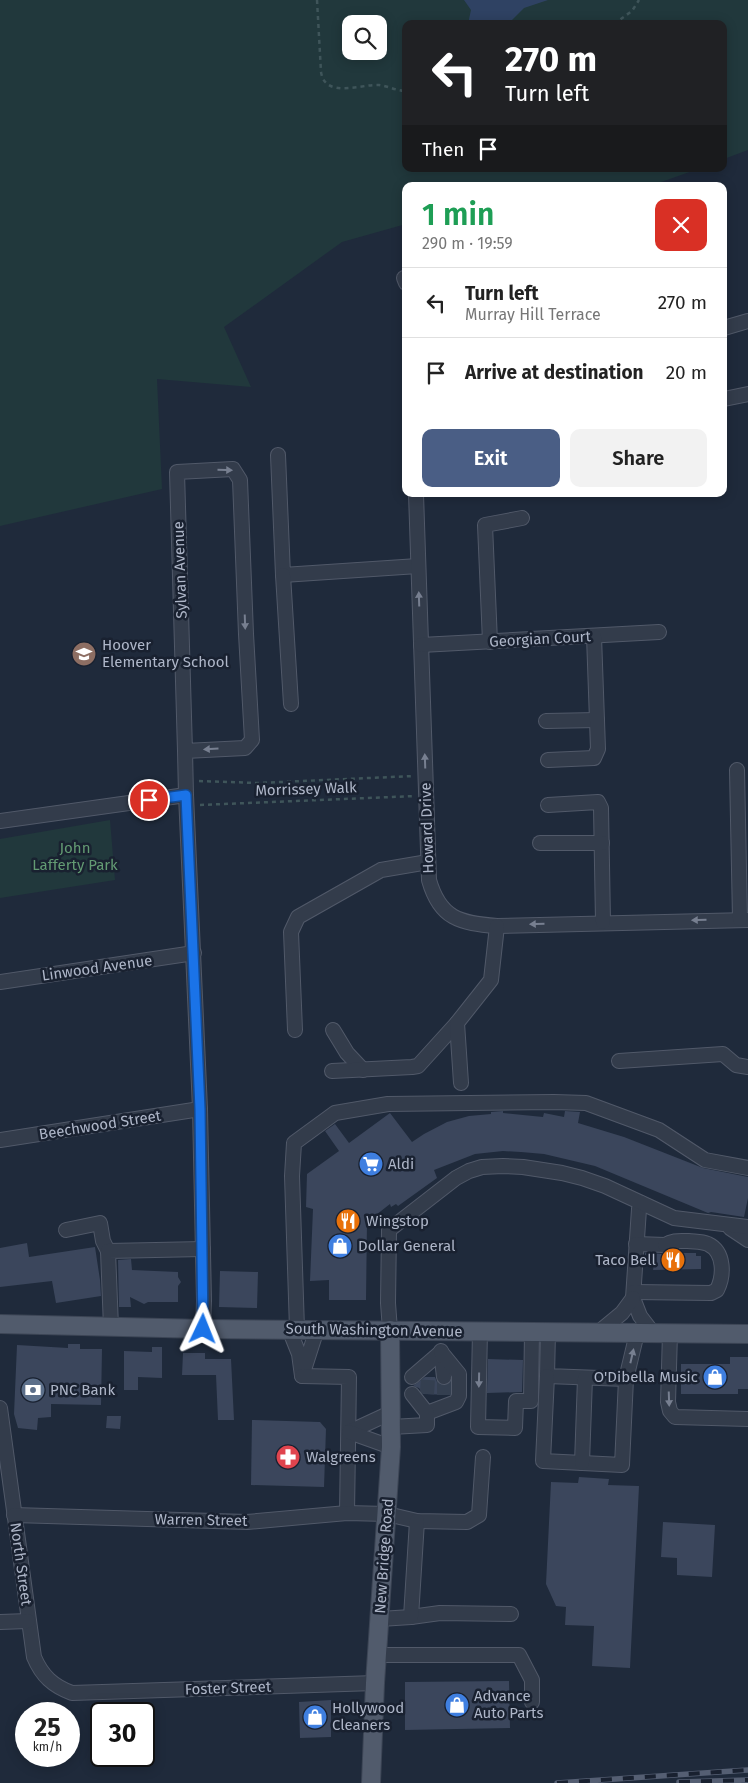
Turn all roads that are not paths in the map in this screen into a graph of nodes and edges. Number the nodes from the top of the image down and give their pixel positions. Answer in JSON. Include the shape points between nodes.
{"nodes":[{"id":1,"x":748,"y":321,"type":"edge"},
{"id":2,"x":727,"y":327,"type":"edge"},
{"id":3,"x":748,"y":394,"type":"edge"},
{"id":4,"x":727,"y":398,"type":"edge"},
{"id":5,"x":278,"y":455,"type":"dead end"},
{"id":6,"x":416,"y":497,"type":"edge"},
{"id":7,"x":522,"y":518,"type":"dead end"},
{"id":8,"x":418,"y":566,"type":"junction"},
{"id":9,"x":283,"y":575,"type":"junction"},
{"id":10,"x":659,"y":632,"type":"dead end"},
{"id":11,"x":594,"y":636,"type":"junction"},
{"id":12,"x":490,"y":642,"type":"junction"},
{"id":13,"x":421,"y":645,"type":"junction"},
{"id":14,"x":290,"y":704,"type":"dead end"},
{"id":15,"x":597,"y":720,"type":"junction"},
{"id":16,"x":546,"y":721,"type":"dead end"},
{"id":17,"x":184,"y":750,"type":"junction"},
{"id":18,"x":548,"y":760,"type":"dead end"},
{"id":19,"x":737,"y":770,"type":"dead end"},
{"id":20,"x":186,"y":800,"type":"junction"},
{"id":21,"x":548,"y":805,"type":"dead end"},
{"id":22,"x":0,"y":821,"type":"edge"},
{"id":23,"x":602,"y":842,"type":"junction"},
{"id":24,"x":540,"y":843,"type":"dead end"},
{"id":25,"x":428,"y":862,"type":"junction"},
{"id":26,"x":744,"y":919,"type":"edge"},
{"id":27,"x":603,"y":922,"type":"junction"},
{"id":28,"x":497,"y":926,"type":"junction"},
{"id":29,"x":194,"y":953,"type":"junction"},
{"id":30,"x":0,"y":982,"type":"edge"},
{"id":31,"x":457,"y":1023,"type":"junction"},
{"id":32,"x":295,"y":1030,"type":"dead end"},
{"id":33,"x":334,"y":1030,"type":"dead end"},
{"id":34,"x":619,"y":1061,"type":"dead end"},
{"id":35,"x":748,"y":1067,"type":"edge"},
{"id":36,"x":363,"y":1070,"type":"junction"},
{"id":37,"x":332,"y":1071,"type":"dead end"},
{"id":38,"x":460,"y":1083,"type":"dead end"},
{"id":39,"x":200,"y":1109,"type":"junction"},
{"id":40,"x":0,"y":1140,"type":"edge"},
{"id":41,"x":748,"y":1168,"type":"edge"},
{"id":42,"x":642,"y":1203,"type":"junction"},
{"id":43,"x":728,"y":1225,"type":"junction"},
{"id":44,"x":748,"y":1227,"type":"edge"},
{"id":45,"x":66,"y":1230,"type":"dead end"},
{"id":46,"x":748,"y":1240,"type":"edge"},
{"id":47,"x":636,"y":1244,"type":"junction"},
{"id":48,"x":203,"y":1249,"type":"junction"},
{"id":49,"x":108,"y":1251,"type":"junction"},
{"id":50,"x":633,"y":1295,"type":"junction"},
{"id":51,"x":0,"y":1324,"type":"edge"},
{"id":52,"x":111,"y":1327,"type":"junction"},
{"id":53,"x":203,"y":1329,"type":"junction"},
{"id":54,"x":293,"y":1329,"type":"junction"},
{"id":55,"x":318,"y":1329,"type":"junction"},
{"id":56,"x":390,"y":1330,"type":"junction"},
{"id":57,"x":442,"y":1330,"type":"junction"},
{"id":58,"x":480,"y":1331,"type":"junction"},
{"id":59,"x":540,"y":1332,"type":"junction"},
{"id":60,"x":599,"y":1332,"type":"junction"},
{"id":61,"x":654,"y":1333,"type":"junction"},
{"id":62,"x":748,"y":1334,"type":"edge"},
{"id":63,"x":441,"y":1352,"type":"junction"},
{"id":64,"x":302,"y":1376,"type":"junction"},
{"id":65,"x":547,"y":1376,"type":"junction"},
{"id":66,"x":412,"y":1377,"type":"dead end"},
{"id":67,"x":428,"y":1377,"type":"tunnel mouth"},
{"id":68,"x":444,"y":1377,"type":"tunnel mouth"},
{"id":69,"x":586,"y":1378,"type":"junction"},
{"id":70,"x":626,"y":1380,"type":"junction"},
{"id":71,"x":412,"y":1394,"type":"tunnel mouth"},
{"id":72,"x":427,"y":1394,"type":"tunnel mouth"},
{"id":73,"x":444,"y":1395,"type":"tunnel mouth"},
{"id":74,"x":0,"y":1408,"type":"edge"},
{"id":75,"x":427,"y":1413,"type":"junction"},
{"id":76,"x":748,"y":1419,"type":"edge"},
{"id":77,"x":391,"y":1420,"type":"junction"},
{"id":78,"x":349,"y":1432,"type":"junction"},
{"id":79,"x":391,"y":1446,"type":"junction"},
{"id":80,"x":483,"y":1457,"type":"dead end"},
{"id":81,"x":582,"y":1463,"type":"junction"},
{"id":82,"x":4,"y":1467,"type":"edge"},
{"id":83,"x":347,"y":1513,"type":"junction"},
{"id":84,"x":387,"y":1514,"type":"junction"},
{"id":85,"x":14,"y":1515,"type":"junction"},
{"id":86,"x":418,"y":1521,"type":"junction"},
{"id":87,"x":511,"y":1614,"type":"dead end"},
{"id":88,"x":412,"y":1618,"type":"junction"},
{"id":89,"x":380,"y":1619,"type":"junction"},
{"id":90,"x":28,"y":1620,"type":"junction"},
{"id":91,"x":0,"y":1622,"type":"edge"},
{"id":92,"x":378,"y":1656,"type":"junction"},
{"id":93,"x":375,"y":1683,"type":"junction"},
{"id":94,"x":81,"y":1693,"type":"joint"},
{"id":95,"x":532,"y":1702,"type":"dead end"},
{"id":96,"x":371,"y":1783,"type":"edge"}],
"edges":[{"from":1,"to":2,"type":"street"},
{"from":3,"to":4,"type":"street"},
{"from":5,"to":9,"type":"street"},
{"from":6,"to":8,"type":"street","name":"Howard Drive"},
{"from":7,"to":12,"type":"street","via":[[484,525]]},
{"from":8,"to":9,"type":"street"},
{"from":13,"to":8,"type":"street","name":"Howard Drive","one_way":true},
{"from":9,"to":14,"type":"street"},
{"from":10,"to":11,"type":"street","name":"Georgian Court"},
{"from":11,"to":12,"type":"street","name":"Georgian Court"},
{"from":11,"to":15,"type":"street"},
{"from":12,"to":13,"type":"street","name":"Georgian Court"},
{"from":25,"to":13,"type":"street","name":"Howard Drive","one_way":true},
{"from":15,"to":16,"type":"street"},
{"from":15,"to":18,"type":"street","via":[[598,749],[594,758]]},
{"from":17,"to":17,"type":"street","name":"Sylvan Avenue","one_way":true,"via":[[177,472],[233,469],[240,480],[252,740],[245,748]]},
{"from":17,"to":20,"type":"street","name":"Sylvan Avenue"},
{"from":19,"to":26,"type":"street"},
{"from":20,"to":22,"type":"street"},
{"from":20,"to":29,"type":"street","name":"Sylvan Avenue"},
{"from":21,"to":23,"type":"street","via":[[598,802]]},
{"from":23,"to":24,"type":"street"},
{"from":23,"to":27,"type":"street"},
{"from":25,"to":28,"type":"street","name":"Howard Drive","via":[[432,893],[441,908],[457,919]]},
{"from":25,"to":32,"type":"street","via":[[381,870],[298,917],[291,932]]},
{"from":26,"to":27,"type":"street","name":"Howard Drive","one_way":true},
{"from":27,"to":28,"type":"street","name":"Howard Drive","one_way":true},
{"from":28,"to":31,"type":"street","via":[[491,980]]},
{"from":29,"to":30,"type":"street","name":"Linwood Avenue"},
{"from":29,"to":39,"type":"street","name":"Sylvan Avenue"},
{"from":31,"to":36,"type":"street","via":[[418,1066]]},
{"from":31,"to":38,"type":"street"},
{"from":33,"to":36,"type":"street","via":[[347,1053]]},
{"from":34,"to":35,"type":"street","via":[[723,1054],[736,1065]]},
{"from":36,"to":37,"type":"street"},
{"from":39,"to":40,"type":"street","name":"Beechwood Street"},
{"from":39,"to":48,"type":"street","name":"Sylvan Avenue"},
{"from":41,"to":54,"type":"street","via":[[706,1160],[659,1130],[586,1104],[388,1104],[335,1113],[294,1143]]},
{"from":42,"to":43,"type":"street","via":[[674,1218]]},
{"from":42,"to":47,"type":"street","via":[[638,1209]]},
{"from":42,"to":56,"type":"street","via":[[605,1186],[562,1173],[503,1166],[469,1171],[389,1230]]},
{"from":43,"to":44,"type":"street"},
{"from":43,"to":46,"type":"street"},
{"from":45,"to":49,"type":"street","via":[[100,1223]]},
{"from":47,"to":50,"type":"street"},
{"from":47,"to":50,"type":"street","via":[[698,1248],[708,1253],[714,1268],[710,1293]]},
{"from":48,"to":49,"type":"street"},
{"from":48,"to":53,"type":"street","name":"Sylvan Avenue"},
{"from":49,"to":52,"type":"street"},
{"from":50,"to":60,"type":"street","via":[[622,1312]]},
{"from":50,"to":61,"type":"street","via":[[640,1316]]},
{"from":51,"to":52,"type":"main road","name":"South Washington Avenue"},
{"from":52,"to":53,"type":"main road","name":"South Washington Avenue"},
{"from":53,"to":54,"type":"main road","name":"South Washington Avenue"},
{"from":54,"to":55,"type":"main road","name":"South Washington Avenue"},
{"from":54,"to":64,"type":"street"},
{"from":55,"to":56,"type":"main road","name":"South Washington Avenue"},
{"from":55,"to":64,"type":"street"},
{"from":56,"to":57,"type":"main road","name":"South Washington Avenue"},
{"from":56,"to":77,"type":"main road","name":"New Bridge Road"},
{"from":57,"to":58,"type":"main road","name":"South Washington Avenue"},
{"from":57,"to":63,"type":"street"},
{"from":58,"to":59,"type":"main road","name":"South Washington Avenue"},
{"from":58,"to":59,"type":"street","one_way":true,"via":[[478,1427],[515,1428],[516,1401],[531,1401]]},
{"from":59,"to":60,"type":"main road","name":"South Washington Avenue"},
{"from":59,"to":65,"type":"street"},
{"from":60,"to":61,"type":"main road","name":"South Washington Avenue"},
{"from":61,"to":62,"type":"main road","name":"South Washington Avenue"},
{"from":70,"to":61,"type":"street","one_way":true},
{"from":61,"to":76,"type":"street","one_way":true,"via":[[670,1411],[675,1417]]},
{"from":63,"to":66,"type":"street"},
{"from":63,"to":67,"type":"street"},
{"from":63,"to":68,"type":"street"},
{"from":63,"to":75,"type":"street","via":[[459,1374],[459,1396],[456,1402]]},
{"from":64,"to":78,"type":"street","via":[[349,1377]]},
{"from":65,"to":69,"type":"street"},
{"from":65,"to":81,"type":"street","via":[[543,1461]]},
{"from":69,"to":70,"type":"street"},
{"from":69,"to":81,"type":"street"},
{"from":70,"to":81,"type":"street","via":[[622,1465]]},
{"from":71,"to":75,"type":"street"},
{"from":72,"to":75,"type":"street"},
{"from":73,"to":75,"type":"street"},
{"from":74,"to":82,"type":"street","name":"North Street"},
{"from":75,"to":77,"type":"street","via":[[427,1426]]},
{"from":77,"to":78,"type":"street"},
{"from":77,"to":79,"type":"main road","name":"New Bridge Road"},
{"from":78,"to":79,"type":"street"},
{"from":78,"to":83,"type":"street"},
{"from":79,"to":84,"type":"main road","name":"New Bridge Road"},
{"from":80,"to":86,"type":"street","name":"Warren Street","via":[[479,1515],[467,1522]]},
{"from":82,"to":85,"type":"street","name":"North Street"},
{"from":83,"to":84,"type":"street","name":"Warren Street"},
{"from":83,"to":85,"type":"street","name":"Warren Street","via":[[247,1522]]},
{"from":84,"to":86,"type":"street","name":"Warren Street"},
{"from":84,"to":89,"type":"main road","name":"New Bridge Road"},
{"from":85,"to":90,"type":"street","name":"North Street"},
{"from":86,"to":88,"type":"street"},
{"from":87,"to":88,"type":"street","via":[[440,1613]]},
{"from":88,"to":89,"type":"street"},
{"from":89,"to":92,"type":"main road","name":"New Bridge Road"},
{"from":90,"to":91,"type":"street"},
{"from":90,"to":94,"type":"street","name":"North Street","via":[[39,1669],[60,1688]]},
{"from":92,"to":93,"type":"main road","name":"New Bridge Road"},
{"from":92,"to":95,"type":"street","via":[[519,1655],[532,1680]]},
{"from":93,"to":94,"type":"street","name":"Foster Street"},
{"from":93,"to":96,"type":"main road","name":"New Bridge Road"}]}
